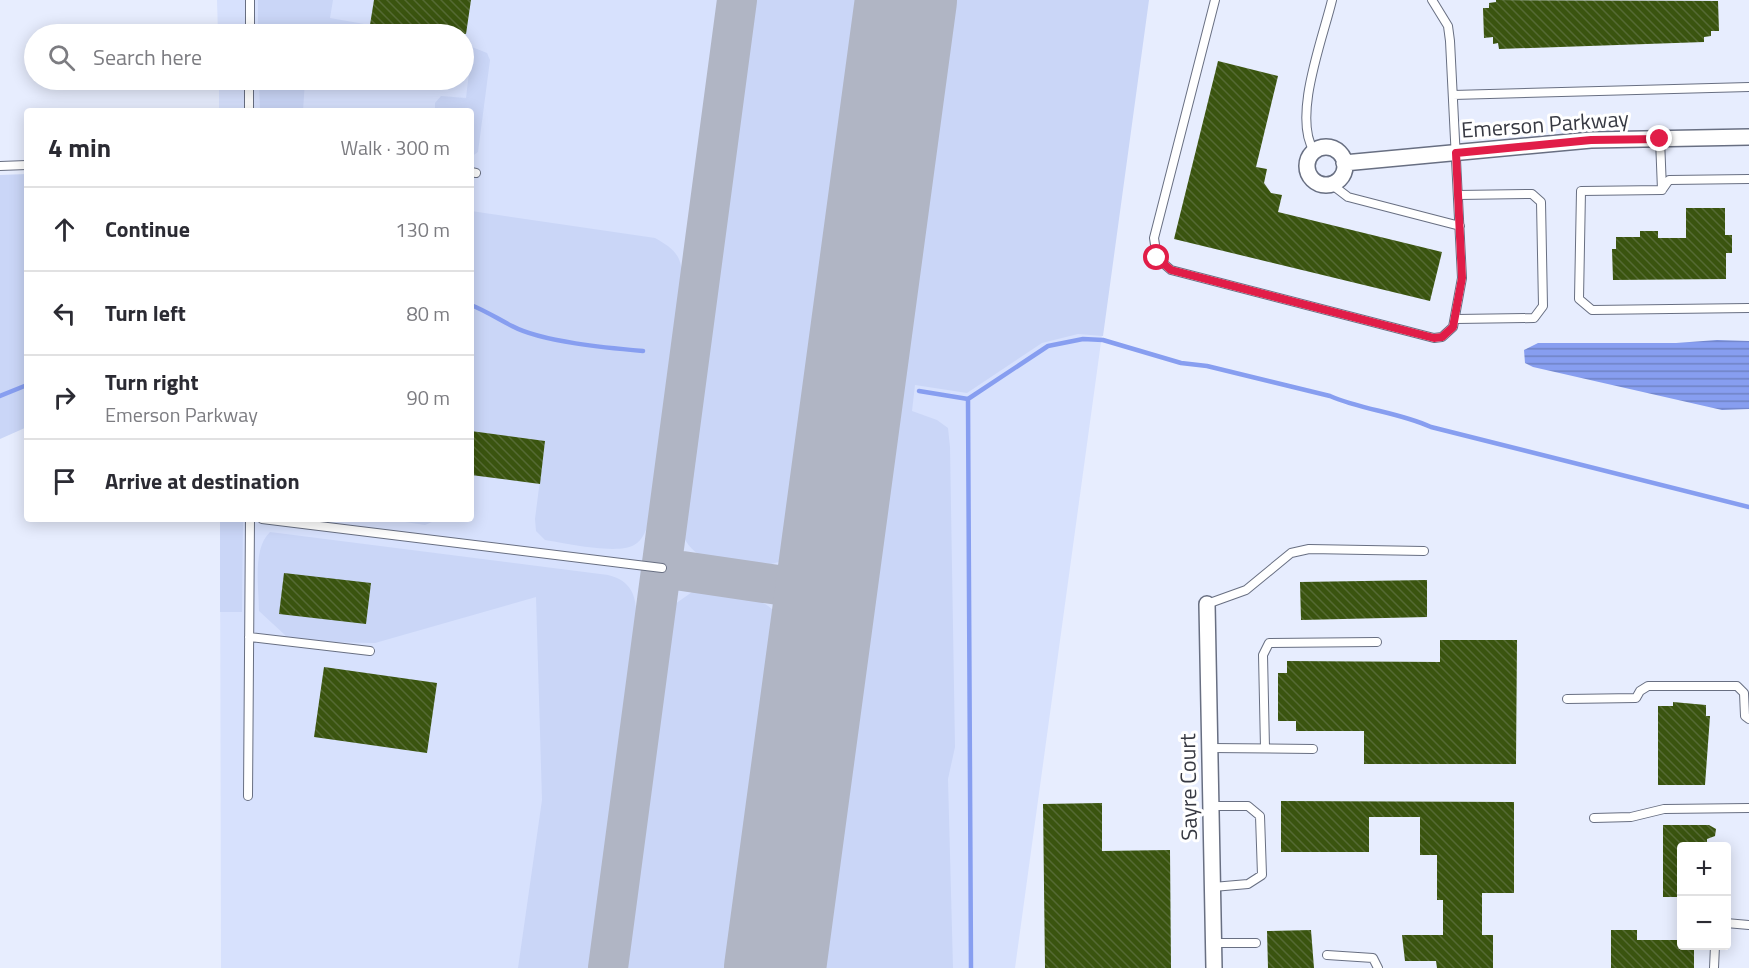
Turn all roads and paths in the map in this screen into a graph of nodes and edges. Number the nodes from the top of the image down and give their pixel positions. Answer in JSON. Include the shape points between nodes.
{"nodes":[{"id":1,"x":250,"y":0,"type":"edge"},
{"id":2,"x":1215,"y":0,"type":"edge"},
{"id":3,"x":1332,"y":0,"type":"edge"},
{"id":4,"x":1432,"y":0,"type":"edge"},
{"id":5,"x":250,"y":24,"type":"edge"},
{"id":6,"x":1749,"y":87,"type":"edge"},
{"id":7,"x":249,"y":90,"type":"edge"},
{"id":8,"x":1453,"y":95,"type":"junction"},
{"id":9,"x":249,"y":108,"type":"edge"},
{"id":10,"x":1749,"y":137,"type":"edge"},
{"id":11,"x":1660,"y":139,"type":"junction"},
{"id":12,"x":1314,"y":151,"type":"junction"},
{"id":13,"x":1456,"y":153,"type":"junction"},
{"id":14,"x":1344,"y":163,"type":"junction"},
{"id":15,"x":24,"y":165,"type":"edge"},
{"id":16,"x":0,"y":166,"type":"edge"},
{"id":17,"x":1749,"y":179,"type":"edge"},
{"id":18,"x":1331,"y":184,"type":"junction"},
{"id":19,"x":1662,"y":190,"type":"junction"},
{"id":20,"x":1458,"y":195,"type":"junction"},
{"id":21,"x":1460,"y":226,"type":"junction"},
{"id":22,"x":1749,"y":308,"type":"edge"},
{"id":23,"x":1456,"y":319,"type":"junction"},
{"id":24,"x":250,"y":522,"type":"edge"},
{"id":25,"x":286,"y":522,"type":"edge"},
{"id":26,"x":1424,"y":551,"type":"dead end"},
{"id":27,"x":662,"y":568,"type":"dead end"},
{"id":28,"x":1207,"y":604,"type":"joint"},
{"id":29,"x":249,"y":637,"type":"junction"},
{"id":30,"x":1377,"y":642,"type":"dead end"},
{"id":31,"x":370,"y":651,"type":"dead end"},
{"id":32,"x":1567,"y":699,"type":"dead end"},
{"id":33,"x":1749,"y":719,"type":"edge"},
{"id":34,"x":1210,"y":748,"type":"junction"},
{"id":35,"x":1265,"y":748,"type":"junction"},
{"id":36,"x":1313,"y":748,"type":"dead end"},
{"id":37,"x":248,"y":796,"type":"dead end"},
{"id":38,"x":1211,"y":806,"type":"junction"},
{"id":39,"x":1749,"y":808,"type":"edge"},
{"id":40,"x":1594,"y":818,"type":"dead end"},
{"id":41,"x":1213,"y":887,"type":"junction"},
{"id":42,"x":1731,"y":923,"type":"edge"},
{"id":43,"x":1749,"y":925,"type":"edge"},
{"id":44,"x":1214,"y":943,"type":"junction"},
{"id":45,"x":1256,"y":943,"type":"dead end"},
{"id":46,"x":1715,"y":950,"type":"edge"},
{"id":47,"x":1327,"y":956,"type":"dead end"},
{"id":48,"x":1214,"y":968,"type":"edge"},
{"id":49,"x":1378,"y":968,"type":"edge"},
{"id":50,"x":1714,"y":968,"type":"edge"}],
"edges":[{"from":1,"to":5,"type":"lane"},
{"from":2,"to":23,"type":"lane","via":[[1154,238],[1157,258],[1171,270],[1434,338],[1449,332]]},
{"from":3,"to":12,"type":"lane","via":[[1307,103],[1305,133]]},
{"from":4,"to":8,"type":"lane","via":[[1448,26]]},
{"from":6,"to":8,"type":"lane"},
{"from":7,"to":9,"type":"lane"},
{"from":8,"to":13,"type":"lane"},
{"from":10,"to":11,"type":"street","name":"Emerson Parkway"},
{"from":11,"to":13,"type":"street","name":"Emerson Parkway","via":[[1591,140]]},
{"from":11,"to":19,"type":"lane"},
{"from":12,"to":14,"type":"street","via":[[1334,149],[1343,155]]},
{"from":12,"to":18,"type":"street","via":[[1308,160],[1310,174],[1319,184]]},
{"from":13,"to":14,"type":"street","name":"Emerson Parkway"},
{"from":13,"to":20,"type":"lane"},
{"from":14,"to":18,"type":"street","via":[[1342,177]]},
{"from":15,"to":16,"type":"lane"},
{"from":17,"to":19,"type":"lane","via":[[1669,180]]},
{"from":18,"to":21,"type":"lane","via":[[1348,197]]},
{"from":19,"to":22,"type":"lane","via":[[1581,191],[1579,299],[1592,310]]},
{"from":20,"to":21,"type":"lane"},
{"from":20,"to":23,"type":"lane","via":[[1538,197],[1543,306],[1534,318]]},
{"from":21,"to":23,"type":"lane","via":[[1462,278]]},
{"from":24,"to":29,"type":"lane"},
{"from":25,"to":27,"type":"lane"},
{"from":26,"to":28,"type":"lane","via":[[1309,549],[1291,553],[1246,591]]},
{"from":28,"to":34,"type":"street","name":"Sayre Court"},
{"from":29,"to":31,"type":"lane"},
{"from":29,"to":37,"type":"lane"},
{"from":30,"to":35,"type":"lane","via":[[1269,643],[1263,655]]},
{"from":32,"to":33,"type":"lane","via":[[1636,698],[1648,686],[1737,686],[1744,693],[1745,716]]},
{"from":34,"to":35,"type":"lane"},
{"from":34,"to":38,"type":"street","name":"Sayre Court"},
{"from":35,"to":36,"type":"lane"},
{"from":38,"to":41,"type":"street","name":"Sayre Court"},
{"from":38,"to":41,"type":"lane","via":[[1248,806],[1260,816],[1262,875],[1248,884]]},
{"from":39,"to":40,"type":"lane","via":[[1664,809],[1631,817]]},
{"from":41,"to":44,"type":"street","name":"Sayre Court"},
{"from":42,"to":43,"type":"lane"},
{"from":44,"to":45,"type":"lane"},
{"from":44,"to":48,"type":"street","name":"Sayre Court"},
{"from":46,"to":50,"type":"lane"},
{"from":47,"to":49,"type":"lane","via":[[1373,958]]}]}
